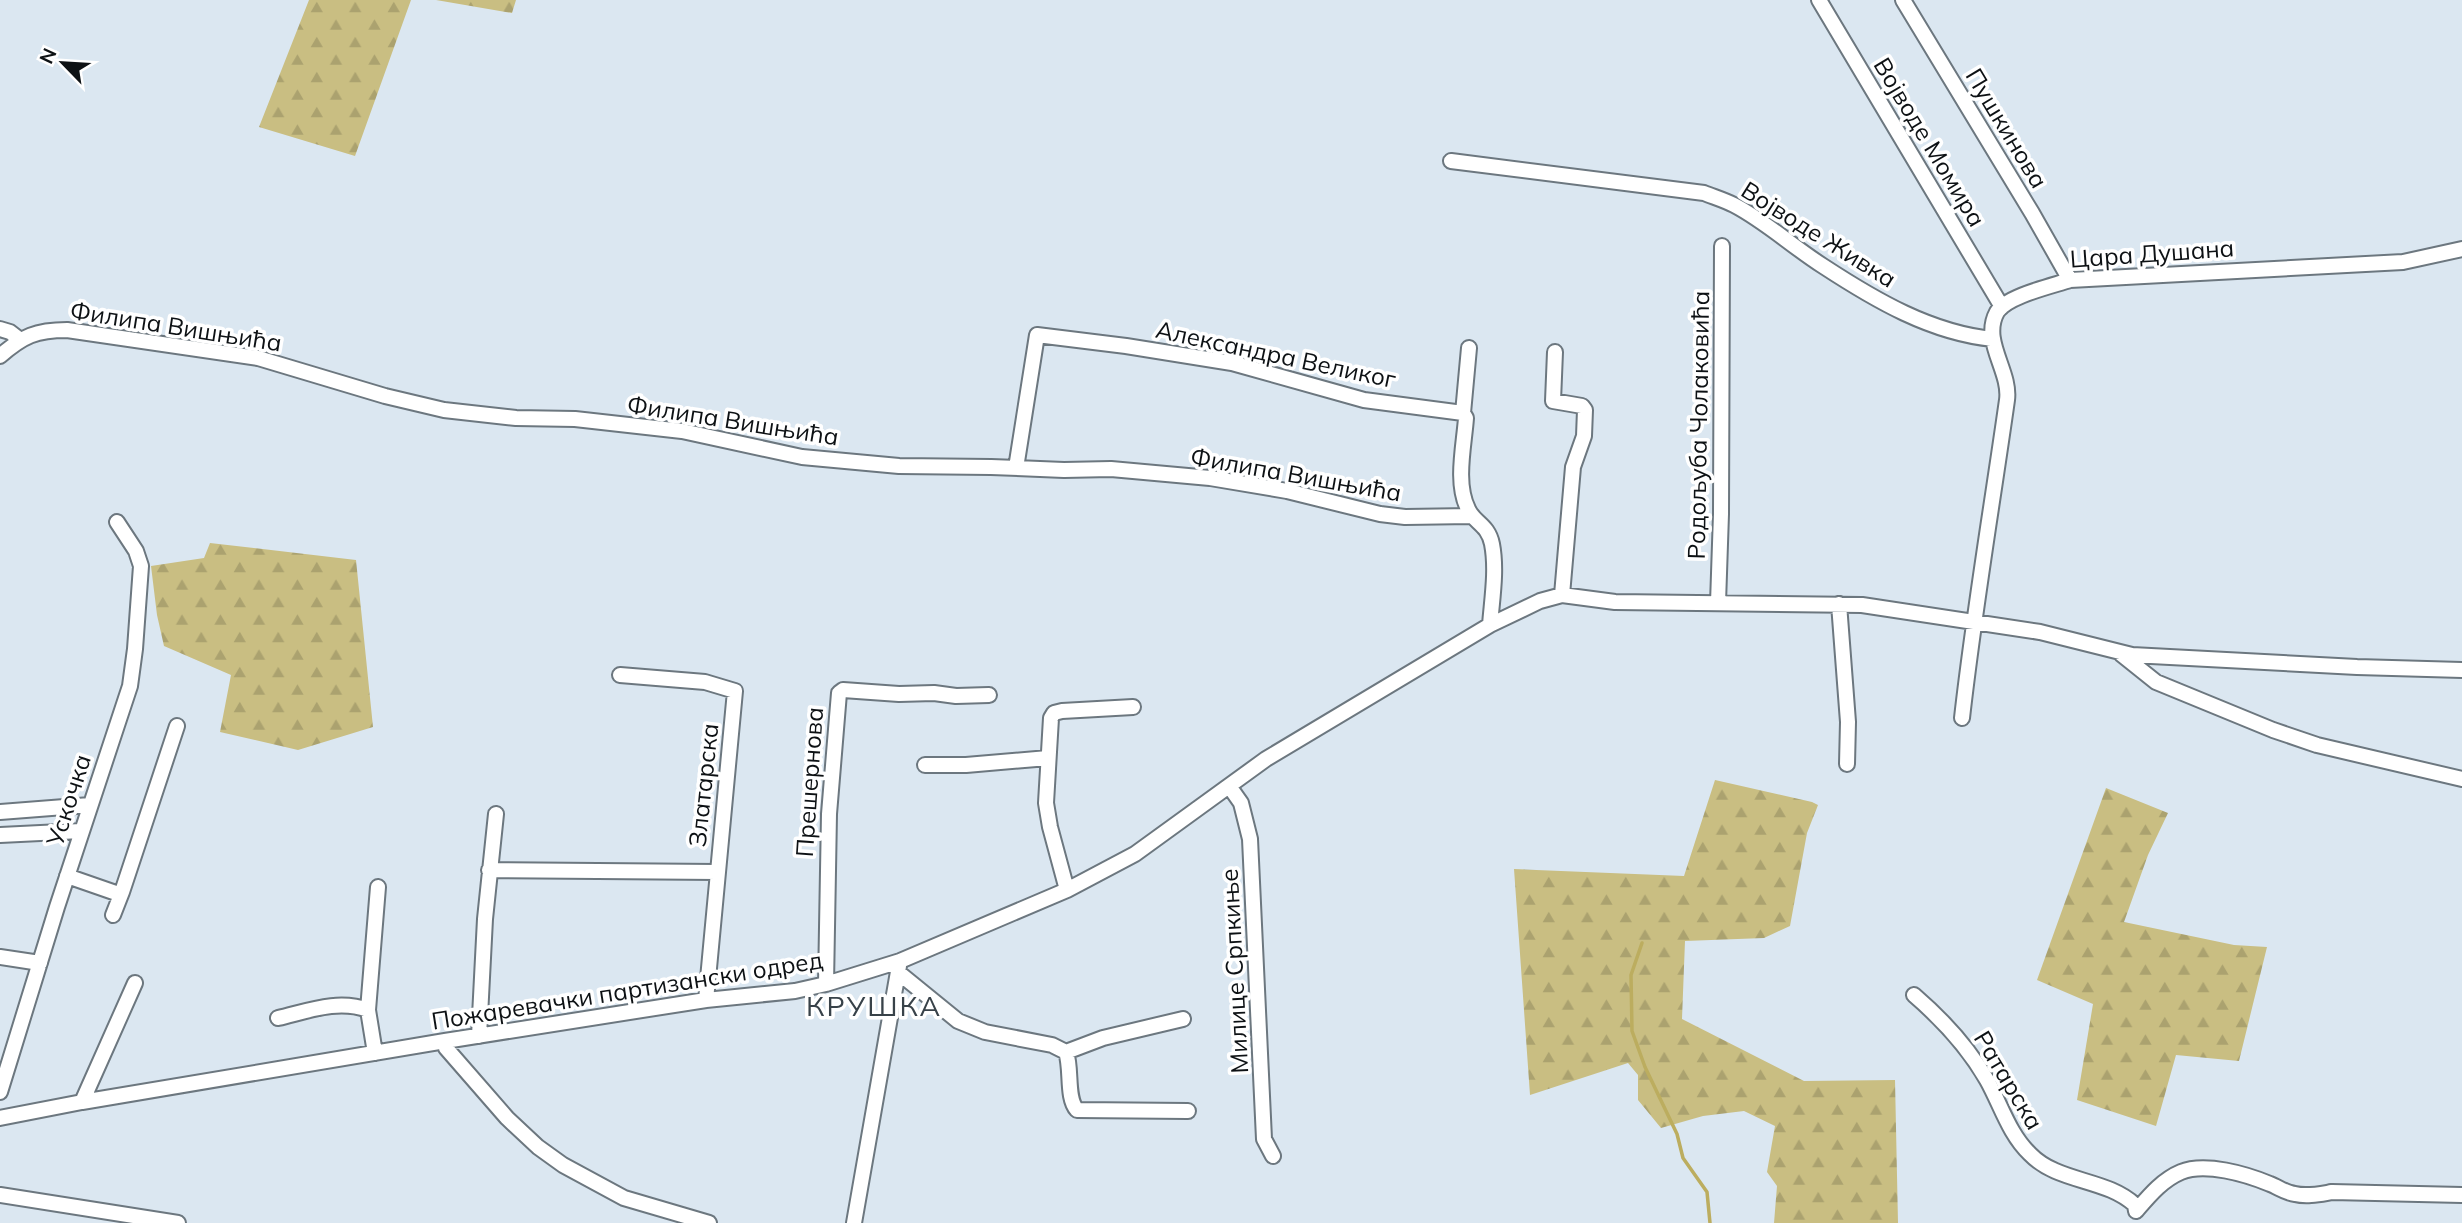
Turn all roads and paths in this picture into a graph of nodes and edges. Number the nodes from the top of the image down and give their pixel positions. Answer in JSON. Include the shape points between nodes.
{"nodes":[{"id":1,"x":1819,"y":0,"type":"edge"},
{"id":2,"x":1903,"y":0,"type":"edge"},
{"id":3,"x":1451,"y":161,"type":"dead end"},
{"id":4,"x":1722,"y":246,"type":"dead end"},
{"id":5,"x":2462,"y":249,"type":"edge"},
{"id":6,"x":2070,"y":280,"type":"junction"},
{"id":7,"x":2002,"y":307,"type":"junction"},
{"id":8,"x":0,"y":329,"type":"edge"},
{"id":9,"x":19,"y":339,"type":"junction"},
{"id":10,"x":1993,"y":339,"type":"junction"},
{"id":11,"x":1469,"y":348,"type":"dead end"},
{"id":12,"x":1555,"y":352,"type":"dead end"},
{"id":13,"x":0,"y":356,"type":"edge"},
{"id":14,"x":1462,"y":413,"type":"junction"},
{"id":15,"x":1016,"y":468,"type":"junction"},
{"id":16,"x":1471,"y":516,"type":"junction"},
{"id":17,"x":117,"y":522,"type":"dead end"},
{"id":18,"x":1562,"y":595,"type":"junction"},
{"id":19,"x":1718,"y":603,"type":"junction"},
{"id":20,"x":1839,"y":604,"type":"junction"},
{"id":21,"x":1973,"y":621,"type":"junction"},
{"id":22,"x":1490,"y":625,"type":"junction"},
{"id":23,"x":2117,"y":651,"type":"junction"},
{"id":24,"x":2462,"y":670,"type":"edge"},
{"id":25,"x":620,"y":675,"type":"dead end"},
{"id":26,"x":989,"y":695,"type":"dead end"},
{"id":27,"x":1133,"y":707,"type":"dead end"},
{"id":28,"x":1962,"y":718,"type":"dead end"},
{"id":29,"x":177,"y":726,"type":"dead end"},
{"id":30,"x":1048,"y":758,"type":"junction"},
{"id":31,"x":1847,"y":764,"type":"dead end"},
{"id":32,"x":925,"y":765,"type":"dead end"},
{"id":33,"x":2462,"y":779,"type":"edge"},
{"id":34,"x":1228,"y":786,"type":"junction"},
{"id":35,"x":90,"y":805,"type":"junction"},
{"id":36,"x":0,"y":811,"type":"edge"},
{"id":37,"x":496,"y":814,"type":"dead end"},
{"id":38,"x":81,"y":831,"type":"junction"},
{"id":39,"x":0,"y":835,"type":"edge"},
{"id":40,"x":489,"y":870,"type":"junction"},
{"id":41,"x":717,"y":872,"type":"junction"},
{"id":42,"x":67,"y":876,"type":"junction"},
{"id":43,"x":378,"y":887,"type":"dead end"},
{"id":44,"x":1067,"y":890,"type":"junction"},
{"id":45,"x":122,"y":892,"type":"junction"},
{"id":46,"x":113,"y":915,"type":"dead end"},
{"id":47,"x":0,"y":957,"type":"edge"},
{"id":48,"x":40,"y":963,"type":"junction"},
{"id":49,"x":899,"y":967,"type":"junction"},
{"id":50,"x":135,"y":983,"type":"dead end"},
{"id":51,"x":826,"y":984,"type":"junction"},
{"id":52,"x":1914,"y":995,"type":"dead end"},
{"id":53,"x":706,"y":1000,"type":"junction"},
{"id":54,"x":368,"y":1010,"type":"junction"},
{"id":55,"x":278,"y":1018,"type":"dead end"},
{"id":56,"x":1183,"y":1019,"type":"dead end"},
{"id":57,"x":479,"y":1036,"type":"junction"},
{"id":58,"x":445,"y":1041,"type":"junction"},
{"id":59,"x":1066,"y":1052,"type":"junction"},
{"id":60,"x":375,"y":1053,"type":"junction"},
{"id":61,"x":0,"y":1092,"type":"edge"},
{"id":62,"x":82,"y":1102,"type":"junction"},
{"id":63,"x":1188,"y":1111,"type":"dead end"},
{"id":64,"x":0,"y":1118,"type":"edge"},
{"id":65,"x":1273,"y":1156,"type":"dead end"},
{"id":66,"x":2462,"y":1195,"type":"edge"},
{"id":67,"x":0,"y":1196,"type":"edge"},
{"id":68,"x":2136,"y":1217,"type":"edge"},
{"id":69,"x":178,"y":1223,"type":"edge"},
{"id":70,"x":709,"y":1223,"type":"edge"},
{"id":71,"x":854,"y":1223,"type":"edge"}],
"edges":[{"from":1,"to":7,"type":"street","name":"Војводе Момира"},
{"from":2,"to":6,"type":"street","name":"Пушкинова"},
{"from":3,"to":10,"type":"street","name":"Војводе Живка","via":[[1704,193],[1735,206],[1824,267],[1899,310],[1969,337]]},
{"from":4,"to":19,"type":"street","name":"Родољуба Чолаковића"},
{"from":5,"to":6,"type":"street","name":"Цара Душана","via":[[2403,262]]},
{"from":6,"to":7,"type":"street","name":"Цара Душана"},
{"from":7,"to":10,"type":"street","via":[[1992,329]]},
{"from":8,"to":9,"type":"street"},
{"from":9,"to":13,"type":"street","name":"Филипа Вишњића"},
{"from":9,"to":15,"type":"street","name":"Филипа Вишњића","via":[[47,330],[67,330],[258,358],[444,410],[682,431],[802,457],[899,466]]},
{"from":10,"to":21,"type":"street","via":[[2008,396]]},
{"from":11,"to":14,"type":"street"},
{"from":12,"to":18,"type":"street","via":[[1553,401],[1585,410],[1584,436],[1573,467]]},
{"from":14,"to":15,"type":"street","name":"Александра Великог","via":[[1364,400],[1232,363],[1037,335]]},
{"from":14,"to":16,"type":"street","via":[[1466,418],[1462,478]]},
{"from":15,"to":16,"type":"street","name":"Филипа Вишњића","via":[[1111,469],[1210,478],[1380,514]]},
{"from":16,"to":22,"type":"street","via":[[1484,526],[1492,545]]},
{"from":17,"to":35,"type":"street","name":"Ускочка","via":[[139,557],[135,649],[130,686]]},
{"from":18,"to":19,"type":"street","name":"Пожаревачки партизански одред","via":[[1615,602]]},
{"from":18,"to":22,"type":"street","name":"Пожаревачки партизански одред"},
{"from":19,"to":20,"type":"street","name":"Пожаревачки партизански одред"},
{"from":20,"to":21,"type":"street","name":"Пожаревачки партизански одред"},
{"from":20,"to":31,"type":"street"},
{"from":21,"to":23,"type":"street","name":"Пожаревачки партизански одред"},
{"from":21,"to":28,"type":"street"},
{"from":22,"to":34,"type":"street","name":"Пожаревачки партизански одред"},
{"from":23,"to":24,"type":"street","name":"Пожаревачки партизански одред"},
{"from":23,"to":33,"type":"street","via":[[2156,682],[2273,730]]},
{"from":25,"to":41,"type":"street","name":"Златарска","via":[[705,682],[735,691]]},
{"from":26,"to":51,"type":"street","name":"Прешернова","via":[[839,693],[829,814]]},
{"from":27,"to":30,"type":"street","via":[[1054,713]]},
{"from":29,"to":45,"type":"street"},
{"from":30,"to":32,"type":"street"},
{"from":30,"to":44,"type":"street","via":[[1046,803]]},
{"from":34,"to":44,"type":"street","name":"Пожаревачки партизански одред","via":[[1135,854]]},
{"from":34,"to":65,"type":"street","name":"Милице Српкиње","via":[[1241,803],[1250,839],[1264,1139]]},
{"from":35,"to":36,"type":"street"},
{"from":35,"to":38,"type":"street","name":"Ускочка"},
{"from":37,"to":40,"type":"street"},
{"from":38,"to":39,"type":"street"},
{"from":38,"to":42,"type":"street","name":"Ускочка"},
{"from":40,"to":41,"type":"street"},
{"from":40,"to":57,"type":"street"},
{"from":41,"to":53,"type":"street","name":"Златарска"},
{"from":42,"to":45,"type":"street"},
{"from":42,"to":48,"type":"street","name":"Ускочка"},
{"from":43,"to":54,"type":"street"},
{"from":44,"to":49,"type":"street","name":"Пожаревачки партизански одред"},
{"from":45,"to":46,"type":"street"},
{"from":47,"to":48,"type":"street"},
{"from":48,"to":61,"type":"street","name":"Ускочка"},
{"from":49,"to":51,"type":"street","name":"Пожаревачки партизански одред"},
{"from":49,"to":59,"type":"street","via":[[958,1021]]},
{"from":49,"to":71,"type":"street"},
{"from":50,"to":62,"type":"street"},
{"from":51,"to":53,"type":"street","name":"Пожаревачки партизански одред"},
{"from":52,"to":68,"type":"street","name":"Ратарска","via":[[1965,1047],[2033,1158],[2120,1195],[2135,1205]]},
{"from":53,"to":57,"type":"street","name":"Пожаревачки партизански одред"},
{"from":54,"to":55,"type":"street","via":[[349,1004]]},
{"from":54,"to":60,"type":"street"},
{"from":56,"to":59,"type":"street"},
{"from":57,"to":58,"type":"street","name":"Пожаревачки партизански одред"},
{"from":58,"to":60,"type":"street","name":"Пожаревачки партизански одред"},
{"from":58,"to":70,"type":"street","via":[[446,1048],[507,1118],[563,1165],[624,1198]]},
{"from":59,"to":63,"type":"street","via":[[1071,1102],[1077,1110]]},
{"from":60,"to":62,"type":"street","name":"Пожаревачки партизански одред"},
{"from":62,"to":64,"type":"street","name":"Пожаревачки партизански одред"},
{"from":66,"to":68,"type":"street","name":"Ратарска","via":[[2294,1194],[2224,1170],[2192,1170],[2167,1180]]},
{"from":67,"to":69,"type":"street"}]}
